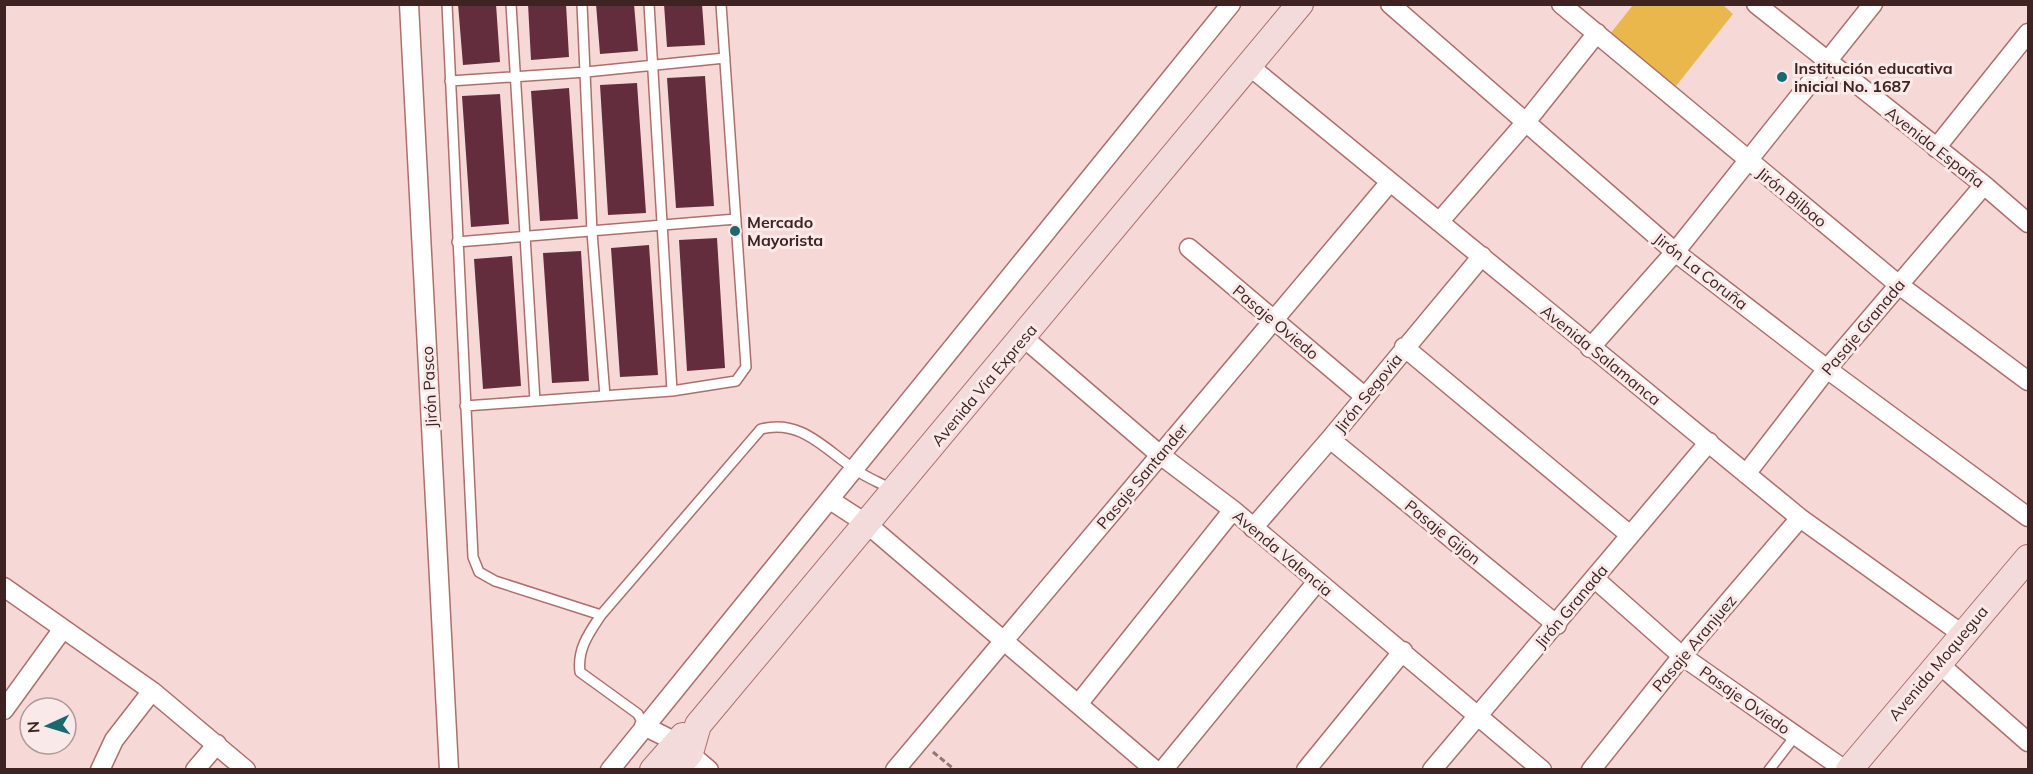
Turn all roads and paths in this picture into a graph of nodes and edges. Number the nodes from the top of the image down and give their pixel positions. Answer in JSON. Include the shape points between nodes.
{"nodes":[{"id":1,"x":409,"y":4,"type":"edge"},
{"id":2,"x":447,"y":4,"type":"edge"},
{"id":3,"x":512,"y":4,"type":"edge"},
{"id":4,"x":582,"y":4,"type":"edge"},
{"id":5,"x":650,"y":4,"type":"edge"},
{"id":6,"x":721,"y":4,"type":"edge"},
{"id":7,"x":1231,"y":4,"type":"edge"},
{"id":8,"x":1300,"y":4,"type":"edge"},
{"id":9,"x":1390,"y":4,"type":"edge"},
{"id":10,"x":1562,"y":4,"type":"edge"},
{"id":11,"x":1756,"y":4,"type":"edge"},
{"id":12,"x":1873,"y":4,"type":"edge"},
{"id":13,"x":1597,"y":33,"type":"junction"},
{"id":14,"x":2028,"y":33,"type":"edge"},
{"id":15,"x":725,"y":58,"type":"junction"},
{"id":16,"x":1825,"y":62,"type":"junction"},
{"id":17,"x":1248,"y":65,"type":"junction"},
{"id":18,"x":651,"y":66,"type":"junction"},
{"id":19,"x":586,"y":72,"type":"junction"},
{"id":20,"x":516,"y":77,"type":"junction"},
{"id":21,"x":450,"y":81,"type":"junction"},
{"id":22,"x":1526,"y":122,"type":"junction"},
{"id":23,"x":1936,"y":148,"type":"junction"},
{"id":24,"x":1748,"y":160,"type":"junction"},
{"id":25,"x":1390,"y":182,"type":"junction"},
{"id":26,"x":1984,"y":185,"type":"junction"},
{"id":27,"x":736,"y":219,"type":"junction"},
{"id":28,"x":1439,"y":222,"type":"junction"},
{"id":29,"x":2028,"y":223,"type":"edge"},
{"id":30,"x":660,"y":226,"type":"junction"},
{"id":31,"x":592,"y":232,"type":"junction"},
{"id":32,"x":525,"y":237,"type":"junction"},
{"id":33,"x":457,"y":242,"type":"junction"},
{"id":34,"x":1189,"y":248,"type":"dead end"},
{"id":35,"x":1674,"y":252,"type":"junction"},
{"id":36,"x":1482,"y":256,"type":"junction"},
{"id":37,"x":1899,"y":285,"type":"junction"},
{"id":38,"x":1275,"y":321,"type":"junction"},
{"id":39,"x":1024,"y":338,"type":"junction"},
{"id":40,"x":1404,"y":348,"type":"junction"},
{"id":41,"x":1590,"y":348,"type":"junction"},
{"id":42,"x":1827,"y":369,"type":"junction"},
{"id":43,"x":2028,"y":381,"type":"edge"},
{"id":44,"x":672,"y":391,"type":"junction"},
{"id":45,"x":605,"y":396,"type":"junction"},
{"id":46,"x":1364,"y":396,"type":"junction"},
{"id":47,"x":535,"y":401,"type":"junction"},
{"id":48,"x":465,"y":406,"type":"junction"},
{"id":49,"x":1330,"y":439,"type":"junction"},
{"id":50,"x":1708,"y":442,"type":"junction"},
{"id":51,"x":1159,"y":454,"type":"junction"},
{"id":52,"x":855,"y":469,"type":"junction"},
{"id":53,"x":1746,"y":474,"type":"junction"},
{"id":54,"x":896,"y":491,"type":"junction"},
{"id":55,"x":830,"y":500,"type":"junction"},
{"id":56,"x":1233,"y":510,"type":"junction"},
{"id":57,"x":2028,"y":517,"type":"edge"},
{"id":58,"x":1800,"y":518,"type":"junction"},
{"id":59,"x":867,"y":524,"type":"junction"},
{"id":60,"x":1253,"y":528,"type":"junction"},
{"id":61,"x":1630,"y":535,"type":"junction"},
{"id":62,"x":2028,"y":558,"type":"edge"},
{"id":63,"x":1594,"y":578,"type":"junction"},
{"id":64,"x":1316,"y":582,"type":"junction"},
{"id":65,"x":4,"y":587,"type":"edge"},
{"id":66,"x":601,"y":615,"type":"junction"},
{"id":67,"x":1557,"y":626,"type":"junction"},
{"id":68,"x":62,"y":630,"type":"junction"},
{"id":69,"x":1962,"y":634,"type":"junction"},
{"id":70,"x":1004,"y":641,"type":"junction"},
{"id":71,"x":1403,"y":651,"type":"junction"},
{"id":72,"x":1682,"y":656,"type":"junction"},
{"id":73,"x":1938,"y":663,"type":"junction"},
{"id":74,"x":152,"y":692,"type":"junction"},
{"id":75,"x":1079,"y":703,"type":"junction"},
{"id":76,"x":4,"y":710,"type":"edge"},
{"id":77,"x":1477,"y":714,"type":"junction"},
{"id":78,"x":644,"y":726,"type":"junction"},
{"id":79,"x":1796,"y":735,"type":"junction"},
{"id":80,"x":919,"y":740,"type":"junction"},
{"id":81,"x":2028,"y":742,"type":"edge"},
{"id":82,"x":217,"y":744,"type":"junction"},
{"id":83,"x":676,"y":762,"type":"edge"},
{"id":84,"x":1851,"y":768,"type":"edge"},
{"id":85,"x":100,"y":770,"type":"edge"},
{"id":86,"x":195,"y":770,"type":"edge"},
{"id":87,"x":246,"y":770,"type":"edge"},
{"id":88,"x":448,"y":770,"type":"edge"},
{"id":89,"x":610,"y":770,"type":"edge"},
{"id":90,"x":895,"y":770,"type":"edge"},
{"id":91,"x":955,"y":770,"type":"edge"},
{"id":92,"x":1155,"y":770,"type":"edge"},
{"id":93,"x":1163,"y":770,"type":"edge"},
{"id":94,"x":1306,"y":770,"type":"edge"},
{"id":95,"x":1432,"y":770,"type":"edge"},
{"id":96,"x":1542,"y":770,"type":"edge"},
{"id":97,"x":1591,"y":770,"type":"edge"},
{"id":98,"x":1769,"y":770,"type":"edge"}],
"edges":[{"from":1,"to":88,"type":"street","name":"Jirón Pasco"},
{"from":2,"to":21,"type":"lane"},
{"from":3,"to":20,"type":"lane"},
{"from":4,"to":19,"type":"lane"},
{"from":5,"to":18,"type":"lane"},
{"from":6,"to":15,"type":"lane"},
{"from":7,"to":52,"type":"street"},
{"from":8,"to":17,"type":"main road","name":"Avenida Via Expresa"},
{"from":9,"to":22,"type":"street","name":"Jirón La Coruña"},
{"from":10,"to":13,"type":"street","name":"Jirón Bilbao"},
{"from":11,"to":16,"type":"street","name":"Avenida España"},
{"from":12,"to":16,"type":"street"},
{"from":13,"to":22,"type":"street"},
{"from":13,"to":24,"type":"street","name":"Jirón Bilbao"},
{"from":14,"to":23,"type":"street"},
{"from":15,"to":18,"type":"lane"},
{"from":15,"to":27,"type":"lane"},
{"from":16,"to":23,"type":"street","name":"Avenida España"},
{"from":16,"to":24,"type":"street"},
{"from":17,"to":25,"type":"street","name":"Avenida Salamanca"},
{"from":17,"to":39,"type":"main road","name":"Avenida Via Expresa"},
{"from":18,"to":19,"type":"lane"},
{"from":18,"to":30,"type":"lane"},
{"from":19,"to":20,"type":"lane"},
{"from":19,"to":31,"type":"lane"},
{"from":20,"to":21,"type":"lane"},
{"from":20,"to":32,"type":"lane"},
{"from":21,"to":33,"type":"lane"},
{"from":22,"to":28,"type":"street"},
{"from":22,"to":35,"type":"street","name":"Jirón La Coruña"},
{"from":23,"to":26,"type":"street","name":"Avenida España"},
{"from":24,"to":35,"type":"street"},
{"from":24,"to":37,"type":"street","name":"Jirón Bilbao"},
{"from":25,"to":28,"type":"street","name":"Avenida Salamanca"},
{"from":25,"to":38,"type":"street","name":"Pasaje Santander"},
{"from":26,"to":29,"type":"street","name":"Avenida España"},
{"from":26,"to":37,"type":"street","name":"Pasaje Granada"},
{"from":27,"to":30,"type":"lane"},
{"from":27,"to":44,"type":"lane","via":[[746,367],[736,381]]},
{"from":28,"to":36,"type":"street","name":"Avenida Salamanca"},
{"from":30,"to":31,"type":"lane"},
{"from":30,"to":44,"type":"lane"},
{"from":31,"to":32,"type":"lane"},
{"from":31,"to":45,"type":"lane"},
{"from":32,"to":33,"type":"lane"},
{"from":32,"to":47,"type":"lane"},
{"from":33,"to":48,"type":"lane"},
{"from":34,"to":38,"type":"street","name":"Pasaje Oviedo"},
{"from":35,"to":41,"type":"street"},
{"from":35,"to":42,"type":"street","name":"Jirón La Coruña"},
{"from":36,"to":40,"type":"street","name":"Jirón Segovia"},
{"from":36,"to":41,"type":"street","name":"Avenida Salamanca"},
{"from":37,"to":42,"type":"street","name":"Pasaje Granada"},
{"from":37,"to":43,"type":"street","name":"Jirón Bilbao"},
{"from":38,"to":46,"type":"street","name":"Pasaje Oviedo"},
{"from":38,"to":51,"type":"street","name":"Pasaje Santander"},
{"from":39,"to":51,"type":"street","name":"Avenda Valencia"},
{"from":39,"to":54,"type":"main road","name":"Avenida Via Expresa"},
{"from":40,"to":46,"type":"street","name":"Jirón Segovia"},
{"from":40,"to":61,"type":"street"},
{"from":41,"to":50,"type":"street","name":"Avenida Salamanca"},
{"from":42,"to":53,"type":"street","name":"Pasaje Granada"},
{"from":42,"to":57,"type":"street","name":"Jirón La Coruña"},
{"from":44,"to":45,"type":"lane"},
{"from":45,"to":47,"type":"lane"},
{"from":46,"to":49,"type":"street","name":"Jirón Segovia"},
{"from":47,"to":48,"type":"lane"},
{"from":48,"to":66,"type":"lane","via":[[473,557],[479,572],[495,581]]},
{"from":49,"to":60,"type":"street","name":"Jirón Segovia"},
{"from":49,"to":67,"type":"street","name":"Pasaje Gijon"},
{"from":50,"to":53,"type":"street","name":"Avenida Salamanca"},
{"from":50,"to":61,"type":"street","name":"Jirón Granada"},
{"from":51,"to":56,"type":"street","name":"Avenda Valencia"},
{"from":51,"to":70,"type":"street","name":"Pasaje Santander"},
{"from":52,"to":54,"type":"lane"},
{"from":52,"to":55,"type":"street"},
{"from":52,"to":66,"type":"lane","via":[[798,430],[776,425],[761,429]]},
{"from":53,"to":58,"type":"street","name":"Avenida Salamanca"},
{"from":54,"to":59,"type":"main road","name":"Avenida Via Expresa"},
{"from":55,"to":59,"type":"street"},
{"from":55,"to":78,"type":"street"},
{"from":56,"to":60,"type":"street","name":"Avenda Valencia"},
{"from":56,"to":75,"type":"street"},
{"from":58,"to":69,"type":"street","name":"Avenida Salamanca"},
{"from":58,"to":72,"type":"street","name":"Pasaje Aranjuez"},
{"from":59,"to":70,"type":"street"},
{"from":59,"to":83,"type":"main road","name":"Avenida Via Expresa","via":[[698,725]]},
{"from":60,"to":64,"type":"street","name":"Avenda Valencia"},
{"from":61,"to":63,"type":"street","name":"Jirón Granada"},
{"from":62,"to":69,"type":"main road","name":"Avenida Moquegua"},
{"from":63,"to":67,"type":"street","name":"Jirón Granada"},
{"from":63,"to":72,"type":"street","name":"Pasaje Oviedo"},
{"from":64,"to":71,"type":"street","name":"Avenda Valencia"},
{"from":64,"to":93,"type":"street"},
{"from":65,"to":68,"type":"street"},
{"from":66,"to":78,"type":"lane","via":[[578,658],[580,672],[638,714]]},
{"from":67,"to":77,"type":"street","name":"Jirón Granada"},
{"from":68,"to":74,"type":"street"},
{"from":68,"to":76,"type":"street"},
{"from":69,"to":73,"type":"main road","name":"Avenida Moquegua"},
{"from":70,"to":75,"type":"street"},
{"from":70,"to":80,"type":"street","name":"Pasaje Santander"},
{"from":71,"to":77,"type":"street","name":"Avenda Valencia"},
{"from":71,"to":94,"type":"street"},
{"from":72,"to":79,"type":"street","name":"Pasaje Oviedo"},
{"from":72,"to":97,"type":"street","name":"Pasaje Aranjuez"},
{"from":73,"to":81,"type":"street"},
{"from":73,"to":84,"type":"main road","name":"Avenida Moquegua"},
{"from":74,"to":82,"type":"street"},
{"from":74,"to":85,"type":"street","via":[[114,740]]},
{"from":75,"to":92,"type":"street"},
{"from":77,"to":95,"type":"street","name":"Jirón Granada"},
{"from":77,"to":96,"type":"street","name":"Avenda Valencia"},
{"from":78,"to":83,"type":"street"},
{"from":78,"to":89,"type":"street"},
{"from":79,"to":84,"type":"street","name":"Pasaje Oviedo"},
{"from":79,"to":98,"type":"lane"},
{"from":80,"to":90,"type":"street","name":"Pasaje Santander"},
{"from":80,"to":91,"type":"path"},
{"from":82,"to":86,"type":"street"},
{"from":82,"to":87,"type":"street"}]}
